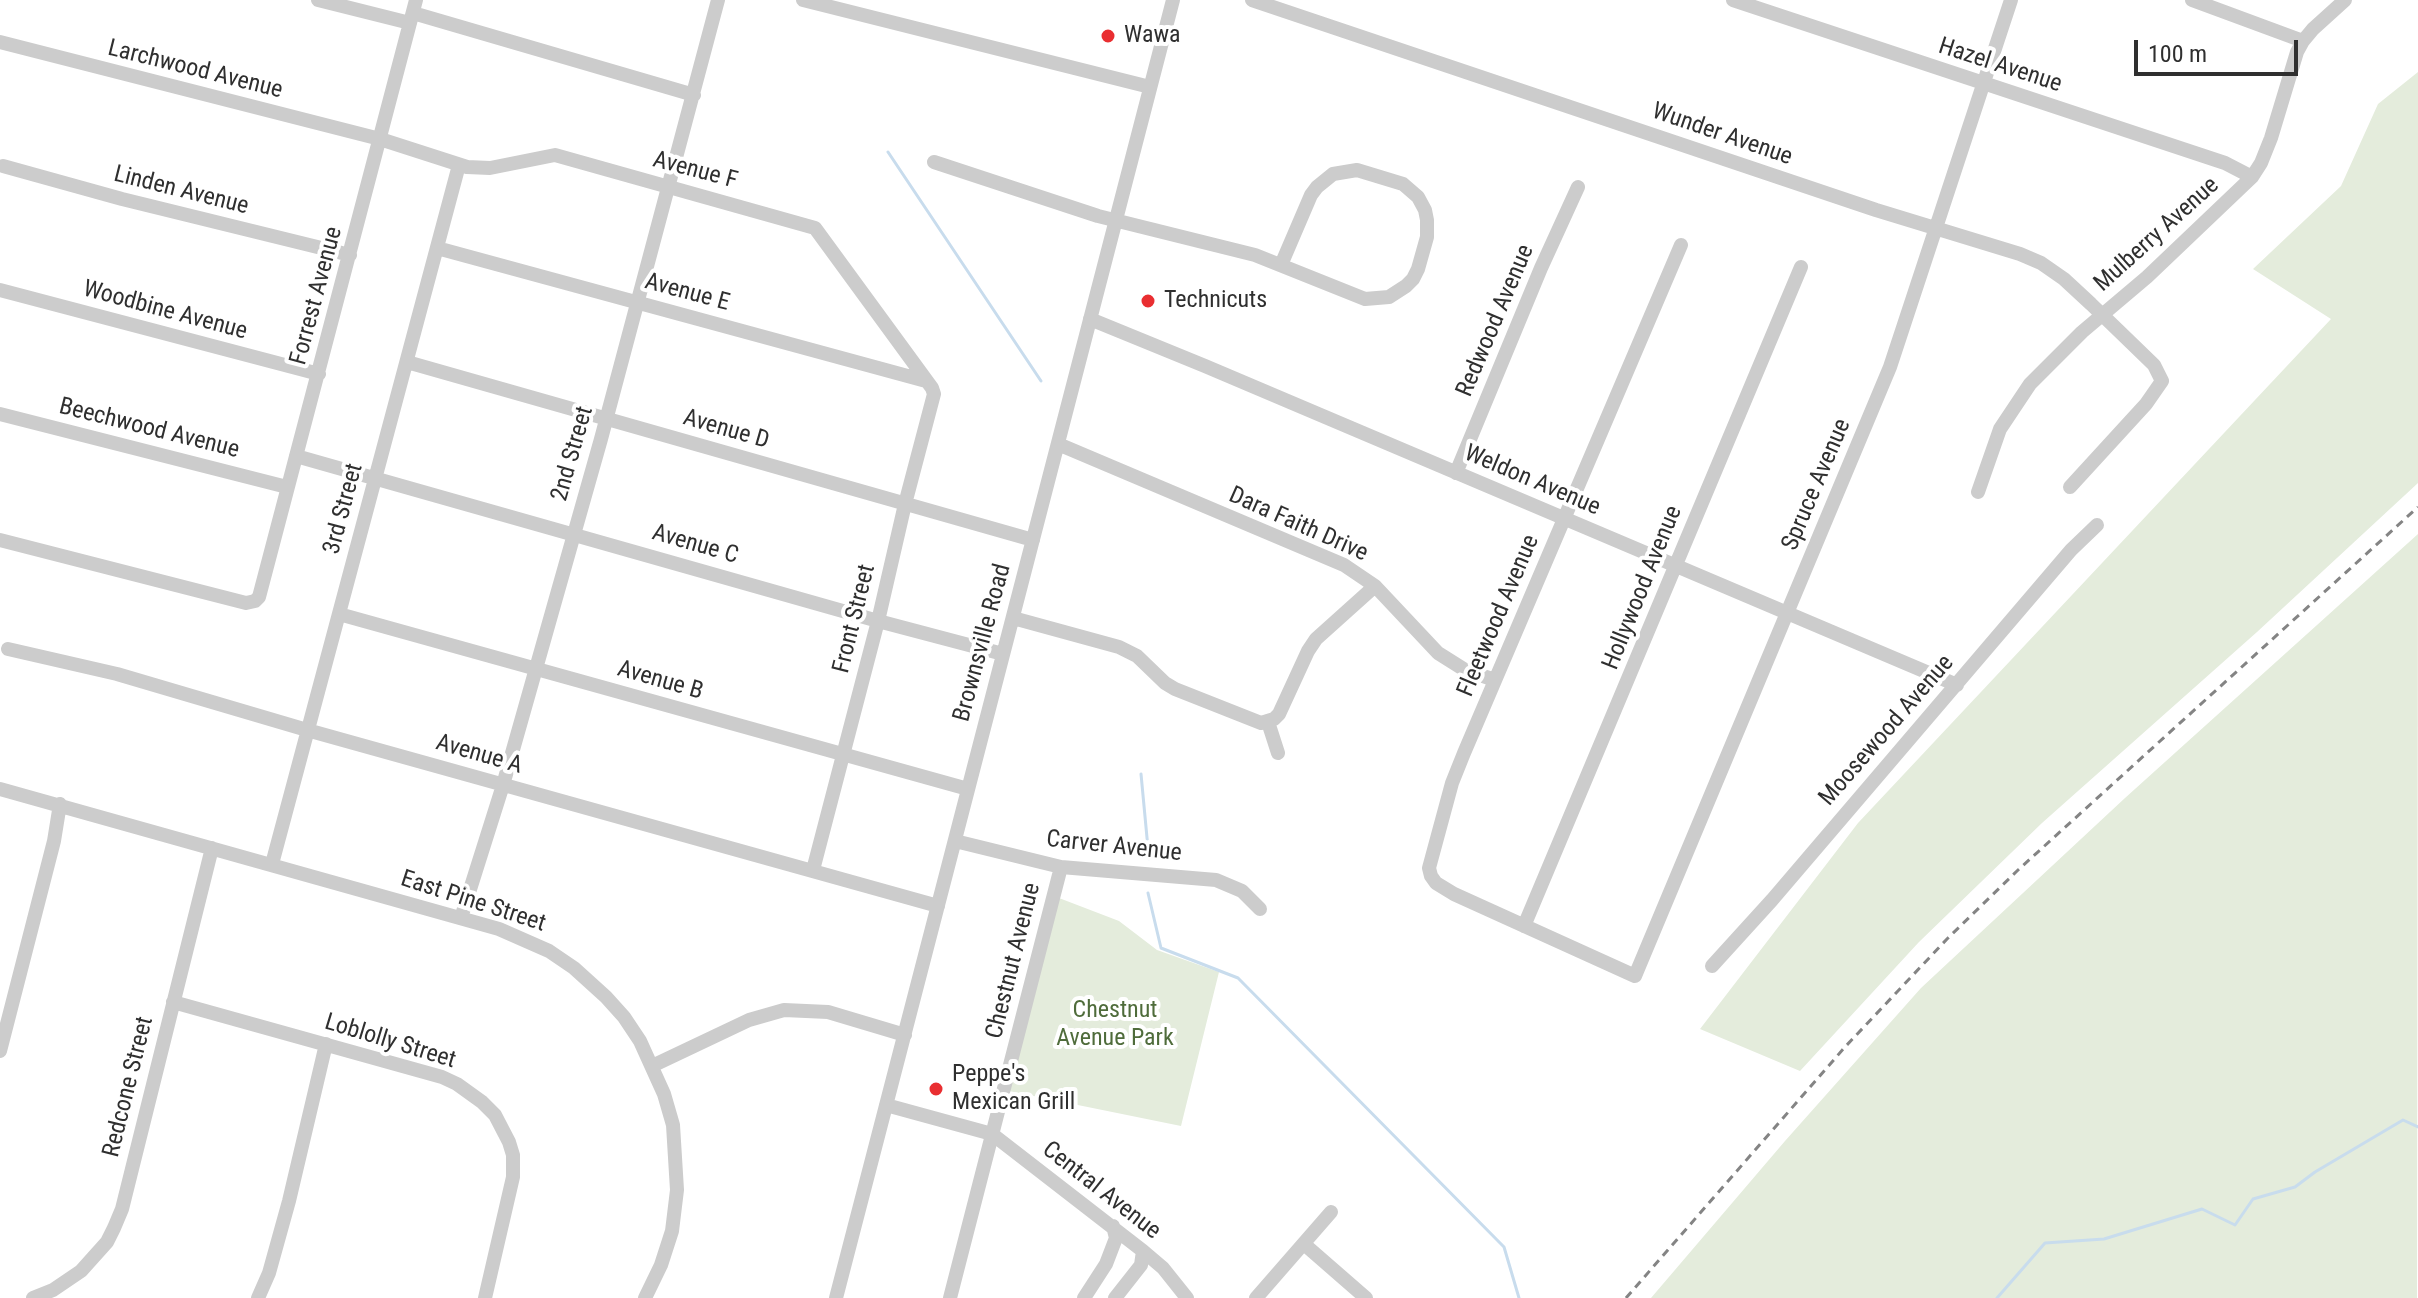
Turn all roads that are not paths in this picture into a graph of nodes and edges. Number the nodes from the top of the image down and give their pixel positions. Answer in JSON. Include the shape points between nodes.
{"nodes":[{"id":1,"x":318,"y":0,"type":"edge"},
{"id":2,"x":718,"y":0,"type":"edge"},
{"id":3,"x":803,"y":0,"type":"edge"},
{"id":4,"x":1173,"y":0,"type":"edge"},
{"id":5,"x":1252,"y":0,"type":"edge"},
{"id":6,"x":1733,"y":0,"type":"edge"},
{"id":7,"x":2011,"y":0,"type":"edge"},
{"id":8,"x":2192,"y":0,"type":"edge"},
{"id":9,"x":2345,"y":0,"type":"edge"},
{"id":10,"x":413,"y":12,"type":"edge"},
{"id":11,"x":2303,"y":41,"type":"junction"},
{"id":12,"x":0,"y":42,"type":"edge"},
{"id":13,"x":1982,"y":84,"type":"junction"},
{"id":14,"x":1150,"y":87,"type":"junction"},
{"id":15,"x":694,"y":95,"type":"junction"},
{"id":16,"x":380,"y":139,"type":"junction"},
{"id":17,"x":934,"y":162,"type":"dead end"},
{"id":18,"x":459,"y":165,"type":"junction"},
{"id":19,"x":3,"y":166,"type":"dead end"},
{"id":20,"x":2252,"y":177,"type":"junction"},
{"id":21,"x":669,"y":187,"type":"junction"},
{"id":22,"x":1578,"y":187,"type":"dead end"},
{"id":23,"x":1116,"y":220,"type":"junction"},
{"id":24,"x":1935,"y":228,"type":"junction"},
{"id":25,"x":1681,"y":245,"type":"dead end"},
{"id":26,"x":437,"y":248,"type":"junction"},
{"id":27,"x":350,"y":255,"type":"junction"},
{"id":28,"x":1281,"y":265,"type":"junction"},
{"id":29,"x":1801,"y":267,"type":"dead end"},
{"id":30,"x":0,"y":290,"type":"edge"},
{"id":31,"x":637,"y":303,"type":"junction"},
{"id":32,"x":2102,"y":315,"type":"junction"},
{"id":33,"x":1090,"y":319,"type":"junction"},
{"id":34,"x":407,"y":362,"type":"junction"},
{"id":35,"x":319,"y":374,"type":"junction"},
{"id":36,"x":926,"y":381,"type":"junction"},
{"id":37,"x":0,"y":414,"type":"edge"},
{"id":38,"x":606,"y":419,"type":"junction"},
{"id":39,"x":1058,"y":444,"type":"junction"},
{"id":40,"x":296,"y":456,"type":"junction"},
{"id":41,"x":1456,"y":473,"type":"junction"},
{"id":42,"x":375,"y":479,"type":"junction"},
{"id":43,"x":287,"y":487,"type":"junction"},
{"id":44,"x":2070,"y":487,"type":"dead end"},
{"id":45,"x":1978,"y":492,"type":"dead end"},
{"id":46,"x":905,"y":504,"type":"junction"},
{"id":47,"x":1564,"y":518,"type":"junction"},
{"id":48,"x":2097,"y":525,"type":"dead end"},
{"id":49,"x":573,"y":534,"type":"junction"},
{"id":50,"x":0,"y":540,"type":"edge"},
{"id":51,"x":1033,"y":540,"type":"junction"},
{"id":52,"x":1676,"y":566,"type":"junction"},
{"id":53,"x":1375,"y":586,"type":"junction"},
{"id":54,"x":1787,"y":613,"type":"junction"},
{"id":55,"x":339,"y":614,"type":"junction"},
{"id":56,"x":1013,"y":618,"type":"junction"},
{"id":57,"x":878,"y":621,"type":"junction"},
{"id":58,"x":8,"y":649,"type":"dead end"},
{"id":59,"x":1003,"y":654,"type":"junction"},
{"id":60,"x":534,"y":669,"type":"junction"},
{"id":61,"x":1495,"y":680,"type":"junction"},
{"id":62,"x":1957,"y":685,"type":"junction"},
{"id":63,"x":1268,"y":722,"type":"junction"},
{"id":64,"x":307,"y":730,"type":"junction"},
{"id":65,"x":1278,"y":753,"type":"dead end"},
{"id":66,"x":844,"y":755,"type":"junction"},
{"id":67,"x":503,"y":785,"type":"junction"},
{"id":68,"x":0,"y":789,"type":"edge"},
{"id":69,"x":968,"y":789,"type":"junction"},
{"id":70,"x":60,"y":804,"type":"junction"},
{"id":71,"x":955,"y":841,"type":"junction"},
{"id":72,"x":212,"y":848,"type":"junction"},
{"id":73,"x":272,"y":864,"type":"junction"},
{"id":74,"x":1061,"y":867,"type":"junction"},
{"id":75,"x":813,"y":870,"type":"junction"},
{"id":76,"x":938,"y":906,"type":"junction"},
{"id":77,"x":1260,"y":909,"type":"dead end"},
{"id":78,"x":461,"y":918,"type":"junction"},
{"id":79,"x":1524,"y":926,"type":"junction"},
{"id":80,"x":1712,"y":966,"type":"dead end"},
{"id":81,"x":173,"y":1002,"type":"junction"},
{"id":82,"x":905,"y":1035,"type":"junction"},
{"id":83,"x":326,"y":1044,"type":"junction"},
{"id":84,"x":0,"y":1051,"type":"edge"},
{"id":85,"x":652,"y":1066,"type":"junction"},
{"id":86,"x":886,"y":1105,"type":"junction"},
{"id":87,"x":992,"y":1134,"type":"junction"},
{"id":88,"x":1331,"y":1212,"type":"dead end"},
{"id":89,"x":1113,"y":1226,"type":"junction"},
{"id":90,"x":1304,"y":1244,"type":"junction"},
{"id":91,"x":1143,"y":1251,"type":"junction"},
{"id":92,"x":33,"y":1298,"type":"edge"},
{"id":93,"x":258,"y":1298,"type":"edge"},
{"id":94,"x":485,"y":1298,"type":"edge"},
{"id":95,"x":645,"y":1298,"type":"edge"},
{"id":96,"x":836,"y":1298,"type":"edge"},
{"id":97,"x":950,"y":1298,"type":"edge"},
{"id":98,"x":1084,"y":1298,"type":"edge"},
{"id":99,"x":1115,"y":1298,"type":"edge"},
{"id":100,"x":1187,"y":1298,"type":"edge"},
{"id":101,"x":1256,"y":1298,"type":"edge"},
{"id":102,"x":1366,"y":1298,"type":"edge"}],
"edges":[{"from":1,"to":10,"type":"street"},
{"from":2,"to":15,"type":"street","name":"2nd Street"},
{"from":3,"to":14,"type":"street"},
{"from":4,"to":14,"type":"street","name":"Brownsville Road"},
{"from":5,"to":24,"type":"street","name":"Wunder Avenue"},
{"from":6,"to":13,"type":"street","name":"Hazel Avenue"},
{"from":7,"to":13,"type":"street","name":"Spruce Avenue"},
{"from":8,"to":11,"type":"street"},
{"from":9,"to":11,"type":"street","name":"Mulberry Avenue"},
{"from":10,"to":15,"type":"street"},
{"from":10,"to":16,"type":"street","name":"Forrest Avenue"},
{"from":11,"to":20,"type":"street","name":"Mulberry Avenue","via":[[2271,138]]},
{"from":12,"to":16,"type":"street","name":"Larchwood Avenue"},
{"from":13,"to":20,"type":"street","name":"Hazel Avenue","via":[[2225,163]]},
{"from":13,"to":24,"type":"street","name":"Spruce Avenue"},
{"from":14,"to":23,"type":"street","name":"Brownsville Road"},
{"from":15,"to":21,"type":"street","name":"2nd Street"},
{"from":16,"to":18,"type":"street","name":"Avenue F"},
{"from":16,"to":27,"type":"street","name":"Forrest Avenue"},
{"from":17,"to":23,"type":"street"},
{"from":18,"to":21,"type":"street","name":"Avenue F","via":[[490,168],[555,155]]},
{"from":18,"to":26,"type":"street","name":"3rd Street"},
{"from":19,"to":27,"type":"street","name":"Linden Avenue"},
{"from":20,"to":32,"type":"street","name":"Mulberry Avenue"},
{"from":21,"to":31,"type":"street","name":"2nd Street"},
{"from":21,"to":36,"type":"street","name":"Avenue F","via":[[815,228]]},
{"from":22,"to":41,"type":"street","name":"Redwood Avenue"},
{"from":23,"to":28,"type":"street"},
{"from":23,"to":33,"type":"street","name":"Brownsville Road"},
{"from":24,"to":32,"type":"street","name":"Wunder Avenue","via":[[2041,263]]},
{"from":24,"to":54,"type":"street","name":"Spruce Avenue","via":[[1890,367]]},
{"from":25,"to":47,"type":"street","name":"Fleetwood Avenue"},
{"from":26,"to":31,"type":"street","name":"Avenue E"},
{"from":26,"to":34,"type":"street","name":"3rd Street"},
{"from":27,"to":35,"type":"street","name":"Forrest Avenue"},
{"from":28,"to":28,"type":"street","via":[[1356,297],[1389,297],[1418,269],[1428,230],[1425,210],[1403,184],[1357,170],[1333,174],[1311,195]]},
{"from":29,"to":52,"type":"street","name":"Hollywood Avenue"},
{"from":30,"to":35,"type":"street","name":"Woodbine Avenue"},
{"from":31,"to":36,"type":"street","name":"Avenue E"},
{"from":31,"to":38,"type":"street","name":"2nd Street"},
{"from":32,"to":44,"type":"street","name":"Wunder Avenue","via":[[2149,359],[2161,375],[2159,387]]},
{"from":32,"to":45,"type":"street","name":"Mulberry Avenue","via":[[2050,362],[2012,409],[1992,447]]},
{"from":33,"to":39,"type":"street","name":"Brownsville Road"},
{"from":33,"to":41,"type":"street","name":"Weldon Avenue"},
{"from":34,"to":38,"type":"street","name":"Avenue D"},
{"from":34,"to":42,"type":"street","name":"3rd Street"},
{"from":35,"to":40,"type":"street","name":"Forrest Avenue"},
{"from":36,"to":46,"type":"street","name":"Front Street","via":[[934,401]]},
{"from":37,"to":43,"type":"street","name":"Beechwood Avenue"},
{"from":38,"to":46,"type":"street","name":"Avenue D"},
{"from":38,"to":49,"type":"street","name":"2nd Street"},
{"from":39,"to":51,"type":"street","name":"Brownsville Road"},
{"from":39,"to":53,"type":"street","name":"Dara Faith Drive","via":[[1344,565]]},
{"from":40,"to":42,"type":"street"},
{"from":40,"to":43,"type":"street","name":"Forrest Avenue"},
{"from":41,"to":47,"type":"street","name":"Weldon Avenue"},
{"from":42,"to":49,"type":"street","name":"Avenue C"},
{"from":42,"to":55,"type":"street","name":"3rd Street"},
{"from":43,"to":50,"type":"street","name":"Forrest Avenue","via":[[259,597],[246,603]]},
{"from":46,"to":51,"type":"street","name":"Avenue D"},
{"from":46,"to":57,"type":"street","name":"Front Street"},
{"from":47,"to":52,"type":"street","name":"Weldon Avenue"},
{"from":47,"to":61,"type":"street","name":"Fleetwood Avenue"},
{"from":48,"to":62,"type":"street","name":"Moosewood Avenue"},
{"from":49,"to":57,"type":"street","name":"Avenue C"},
{"from":49,"to":60,"type":"street","name":"2nd Street"},
{"from":51,"to":56,"type":"street","name":"Brownsville Road"},
{"from":52,"to":54,"type":"street","name":"Weldon Avenue"},
{"from":52,"to":79,"type":"street","name":"Hollywood Avenue"},
{"from":53,"to":61,"type":"street","name":"Dara Faith Drive","via":[[1438,653]]},
{"from":53,"to":63,"type":"street","via":[[1316,639],[1279,714]]},
{"from":54,"to":62,"type":"street","name":"Weldon Avenue"},
{"from":54,"to":79,"type":"street","name":"Spruce Avenue","via":[[1635,976]]},
{"from":55,"to":60,"type":"street","name":"Avenue B"},
{"from":55,"to":64,"type":"street","name":"3rd Street"},
{"from":56,"to":59,"type":"street","name":"Brownsville Road"},
{"from":56,"to":63,"type":"street","via":[[1119,647],[1175,689],[1255,723]]},
{"from":57,"to":59,"type":"street","name":"Avenue C"},
{"from":57,"to":66,"type":"street","name":"Front Street"},
{"from":58,"to":64,"type":"street","name":"Avenue A","via":[[117,674]]},
{"from":59,"to":69,"type":"street","name":"Brownsville Road"},
{"from":60,"to":66,"type":"street","name":"Avenue B"},
{"from":60,"to":67,"type":"street","name":"2nd Street"},
{"from":61,"to":79,"type":"street","name":"Fleetwood Avenue","via":[[1452,783],[1430,861],[1431,876],[1454,894]]},
{"from":62,"to":80,"type":"street","name":"Moosewood Avenue"},
{"from":63,"to":65,"type":"street"},
{"from":64,"to":67,"type":"street","name":"Avenue A"},
{"from":64,"to":73,"type":"street","name":"3rd Street"},
{"from":66,"to":69,"type":"street","name":"Avenue B"},
{"from":66,"to":75,"type":"street","name":"Front Street"},
{"from":67,"to":75,"type":"street","name":"Avenue A"},
{"from":67,"to":78,"type":"street","name":"2nd Street"},
{"from":68,"to":70,"type":"street","name":"East Pine Street"},
{"from":69,"to":71,"type":"street","name":"Brownsville Road"},
{"from":70,"to":72,"type":"street","name":"East Pine Street"},
{"from":70,"to":84,"type":"street"},
{"from":71,"to":74,"type":"street","name":"Carver Avenue"},
{"from":71,"to":76,"type":"street","name":"Brownsville Road"},
{"from":72,"to":73,"type":"street","name":"East Pine Street"},
{"from":72,"to":81,"type":"street","name":"Redcone Street"},
{"from":73,"to":78,"type":"street","name":"East Pine Street"},
{"from":74,"to":77,"type":"street","name":"Carver Avenue","via":[[1216,880],[1242,891]]},
{"from":74,"to":87,"type":"street","name":"Chestnut Avenue"},
{"from":75,"to":76,"type":"street","name":"Avenue A"},
{"from":76,"to":82,"type":"street","name":"Brownsville Road"},
{"from":78,"to":85,"type":"street","name":"East Pine Street","via":[[523,938],[574,968],[624,1017]]},
{"from":81,"to":83,"type":"street","name":"Loblolly Street"},
{"from":81,"to":92,"type":"street","name":"Redcone Street","via":[[114,1228],[81,1271]]},
{"from":82,"to":85,"type":"street","via":[[828,1012],[784,1010],[749,1020]]},
{"from":82,"to":86,"type":"street","name":"Brownsville Road"},
{"from":83,"to":93,"type":"street","via":[[289,1201]]},
{"from":83,"to":94,"type":"street","name":"Loblolly Street","via":[[442,1077],[482,1102],[501,1125],[513,1155],[513,1177]]},
{"from":85,"to":95,"type":"street","name":"East Pine Street","via":[[673,1125],[677,1190],[666,1254]]},
{"from":86,"to":87,"type":"street","name":"Central Avenue"},
{"from":86,"to":96,"type":"street","name":"Brownsville Road"},
{"from":87,"to":89,"type":"street","name":"Central Avenue"},
{"from":87,"to":97,"type":"street","name":"Chestnut Avenue"},
{"from":88,"to":90,"type":"street"},
{"from":89,"to":91,"type":"street","name":"Central Avenue"},
{"from":89,"to":98,"type":"street","via":[[1116,1238],[1106,1264]]},
{"from":90,"to":101,"type":"street"},
{"from":90,"to":102,"type":"street"},
{"from":91,"to":99,"type":"street","via":[[1141,1265]]},
{"from":91,"to":100,"type":"street","name":"Central Avenue"}]}
